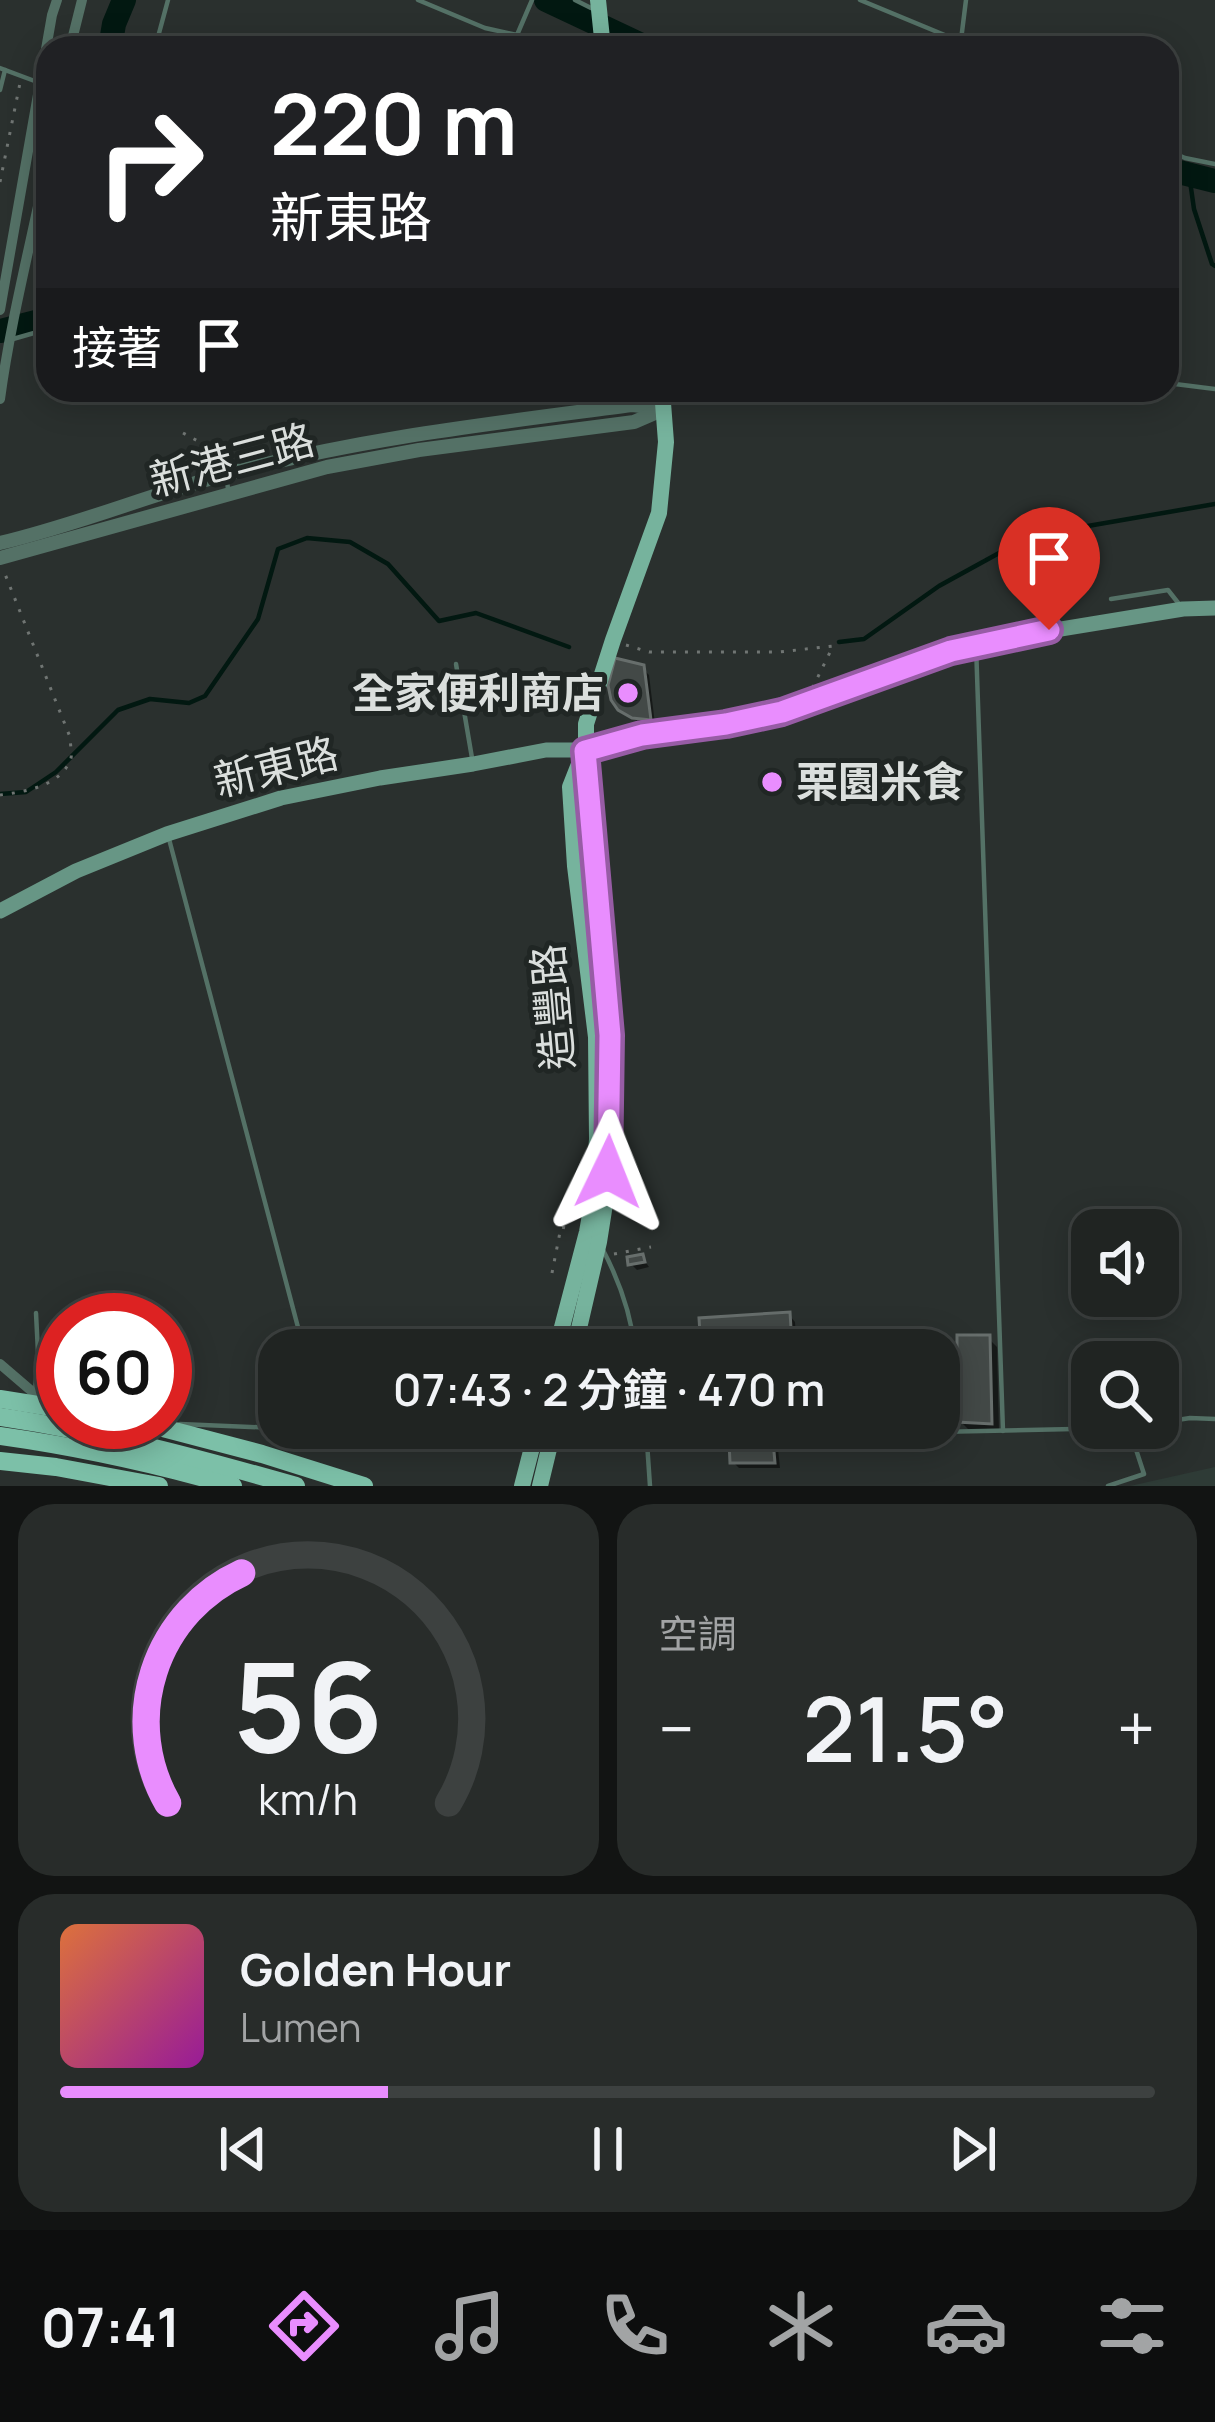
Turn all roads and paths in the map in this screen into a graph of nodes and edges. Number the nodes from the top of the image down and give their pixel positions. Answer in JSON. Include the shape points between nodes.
{"nodes":[{"id":1,"x":57,"y":0,"type":"edge"},
{"id":2,"x":82,"y":0,"type":"edge"},
{"id":3,"x":168,"y":0,"type":"edge"},
{"id":4,"x":418,"y":0,"type":"edge"},
{"id":5,"x":532,"y":0,"type":"edge"},
{"id":6,"x":575,"y":0,"type":"edge"},
{"id":7,"x":860,"y":0,"type":"edge"},
{"id":8,"x":966,"y":0,"type":"edge"},
{"id":9,"x":599,"y":6,"type":"edge"},
{"id":10,"x":48,"y":36,"type":"edge"},
{"id":11,"x":73,"y":36,"type":"edge"},
{"id":12,"x":158,"y":36,"type":"edge"},
{"id":13,"x":602,"y":36,"type":"edge"},
{"id":14,"x":952,"y":36,"type":"edge"},
{"id":15,"x":962,"y":36,"type":"edge"},
{"id":16,"x":3,"y":69,"type":"edge"},
{"id":17,"x":21,"y":76,"type":"junction"},
{"id":18,"x":36,"y":81,"type":"edge"},
{"id":19,"x":0,"y":91,"type":"edge"},
{"id":20,"x":36,"y":105,"type":"edge"},
{"id":21,"x":1179,"y":155,"type":"edge"},
{"id":22,"x":1215,"y":164,"type":"edge"},
{"id":23,"x":0,"y":182,"type":"edge"},
{"id":24,"x":21,"y":191,"type":"junction"},
{"id":25,"x":36,"y":195,"type":"edge"},
{"id":26,"x":36,"y":214,"type":"edge"},
{"id":27,"x":5,"y":246,"type":"edge"},
{"id":28,"x":0,"y":310,"type":"edge"},
{"id":29,"x":36,"y":333,"type":"edge"},
{"id":30,"x":9,"y":340,"type":"junction"},
{"id":31,"x":1179,"y":384,"type":"edge"},
{"id":32,"x":1215,"y":389,"type":"edge"},
{"id":33,"x":0,"y":399,"type":"edge"},
{"id":34,"x":648,"y":402,"type":"edge"},
{"id":35,"x":659,"y":402,"type":"edge"},
{"id":36,"x":663,"y":402,"type":"edge"},
{"id":37,"x":183,"y":433,"type":"dead end"},
{"id":38,"x":224,"y":457,"type":"joint"},
{"id":39,"x":226,"y":474,"type":"junction"},
{"id":40,"x":228,"y":494,"type":"junction"},
{"id":41,"x":0,"y":543,"type":"edge"},
{"id":42,"x":0,"y":561,"type":"edge"},
{"id":43,"x":1111,"y":599,"type":"dead end"},
{"id":44,"x":1215,"y":608,"type":"edge"},
{"id":45,"x":1183,"y":609,"type":"junction"},
{"id":46,"x":613,"y":640,"type":"junction"},
{"id":47,"x":976,"y":644,"type":"junction"},
{"id":48,"x":456,"y":664,"type":"dead end"},
{"id":49,"x":808,"y":703,"type":"junction"},
{"id":50,"x":585,"y":751,"type":"junction"},
{"id":51,"x":473,"y":764,"type":"junction"},
{"id":52,"x":0,"y":795,"type":"edge"},
{"id":53,"x":167,"y":834,"type":"junction"},
{"id":54,"x":0,"y":911,"type":"edge"},
{"id":55,"x":651,"y":1247,"type":"dead end"},
{"id":56,"x":593,"y":1251,"type":"junction"},
{"id":57,"x":552,"y":1273,"type":"dead end"},
{"id":58,"x":298,"y":1329,"type":"edge"},
{"id":59,"x":564,"y":1329,"type":"edge"},
{"id":60,"x":578,"y":1329,"type":"edge"},
{"id":61,"x":633,"y":1329,"type":"edge"},
{"id":62,"x":0,"y":1364,"type":"edge"},
{"id":63,"x":36,"y":1379,"type":"edge"},
{"id":64,"x":35,"y":1392,"type":"joint"},
{"id":65,"x":0,"y":1399,"type":"edge"},
{"id":66,"x":36,"y":1409,"type":"edge"},
{"id":67,"x":0,"y":1418,"type":"edge"},
{"id":68,"x":1215,"y":1419,"type":"edge"},
{"id":69,"x":1179,"y":1420,"type":"edge"},
{"id":70,"x":192,"y":1424,"type":"edge"},
{"id":71,"x":258,"y":1427,"type":"edge"},
{"id":72,"x":1071,"y":1429,"type":"edge"},
{"id":73,"x":1003,"y":1431,"type":"junction"},
{"id":74,"x":960,"y":1432,"type":"edge"},
{"id":75,"x":0,"y":1436,"type":"edge"},
{"id":76,"x":192,"y":1436,"type":"edge"},
{"id":77,"x":116,"y":1449,"type":"edge"},
{"id":78,"x":531,"y":1449,"type":"edge"},
{"id":79,"x":551,"y":1449,"type":"edge"},
{"id":80,"x":647,"y":1449,"type":"edge"},
{"id":81,"x":1134,"y":1449,"type":"edge"},
{"id":82,"x":0,"y":1461,"type":"edge"},
{"id":83,"x":159,"y":1486,"type":"edge"},
{"id":84,"x":233,"y":1486,"type":"edge"},
{"id":85,"x":250,"y":1486,"type":"edge"},
{"id":86,"x":296,"y":1486,"type":"edge"},
{"id":87,"x":364,"y":1486,"type":"edge"},
{"id":88,"x":522,"y":1486,"type":"edge"},
{"id":89,"x":540,"y":1486,"type":"edge"},
{"id":90,"x":650,"y":1486,"type":"edge"},
{"id":91,"x":1108,"y":1486,"type":"edge"}],
"edges":[{"from":1,"to":10,"type":"street"},
{"from":2,"to":11,"type":"street"},
{"from":3,"to":12,"type":"lane"},
{"from":4,"to":5,"type":"lane","via":[[517,35]]},
{"from":6,"to":9,"type":"lane"},
{"from":7,"to":14,"type":"lane"},
{"from":8,"to":15,"type":"lane"},
{"from":9,"to":13,"type":"main road"},
{"from":16,"to":17,"type":"lane"},
{"from":16,"to":19,"type":"lane"},
{"from":17,"to":18,"type":"lane"},
{"from":17,"to":23,"type":"path"},
{"from":20,"to":24,"type":"street"},
{"from":21,"to":22,"type":"lane"},
{"from":24,"to":25,"type":"street"},
{"from":24,"to":27,"type":"street"},
{"from":26,"to":30,"type":"street"},
{"from":27,"to":28,"type":"street"},
{"from":29,"to":30,"type":"lane"},
{"from":30,"to":33,"type":"street"},
{"from":31,"to":32,"type":"lane"},
{"from":34,"to":39,"type":"street","name":"新港三路","via":[[422,432]]},
{"from":35,"to":40,"type":"street","name":"新港三路","via":[[634,422],[419,450]]},
{"from":36,"to":46,"type":"main road","name":"造豐路","via":[[658,513]]},
{"from":37,"to":38,"type":"path"},
{"from":38,"to":39,"type":"lane"},
{"from":39,"to":40,"type":"lane"},
{"from":39,"to":41,"type":"street","name":"新港三路"},
{"from":40,"to":42,"type":"street","name":"新港三路"},
{"from":42,"to":52,"type":"path","via":[[71,757],[34,790]]},
{"from":43,"to":45,"type":"lane","via":[[1168,590]]},
{"from":44,"to":45,"type":"main road","name":"新東路"},
{"from":45,"to":47,"type":"main road","name":"新東路"},
{"from":46,"to":49,"type":"path","via":[[649,652],[832,646]]},
{"from":46,"to":50,"type":"main road","name":"造豐路"},
{"from":47,"to":49,"type":"main road","name":"新東路"},
{"from":47,"to":73,"type":"lane"},
{"from":48,"to":51,"type":"lane"},
{"from":49,"to":50,"type":"main road","name":"新東路"},
{"from":50,"to":51,"type":"main road","name":"新東路","via":[[546,749]]},
{"from":50,"to":56,"type":"main road","name":"造豐路","via":[[570,787],[596,1036]]},
{"from":51,"to":53,"type":"main road","name":"新東路","via":[[281,798]]},
{"from":53,"to":54,"type":"main road","name":"新東路"},
{"from":53,"to":58,"type":"lane"},
{"from":55,"to":56,"type":"path"},
{"from":56,"to":57,"type":"path","via":[[561,1227]]},
{"from":56,"to":59,"type":"main road"},
{"from":56,"to":60,"type":"main road"},
{"from":56,"to":61,"type":"lane","via":[[622,1291]]},
{"from":62,"to":64,"type":"street"},
{"from":63,"to":64,"type":"lane"},
{"from":65,"to":66,"type":"highway","bridge":true},
{"from":67,"to":86,"type":"highway","bridge":true,"via":[[96,1433]]},
{"from":68,"to":69,"type":"lane"},
{"from":70,"to":71,"type":"lane"},
{"from":72,"to":73,"type":"lane"},
{"from":73,"to":74,"type":"lane"},
{"from":75,"to":84,"type":"highway"},
{"from":76,"to":87,"type":"highway","bridge":true},
{"from":77,"to":85,"type":"street"},
{"from":78,"to":88,"type":"main road","bridge":true},
{"from":79,"to":89,"type":"main road","bridge":true},
{"from":80,"to":90,"type":"lane"},
{"from":81,"to":91,"type":"lane","via":[[1144,1474]]},
{"from":82,"to":83,"type":"highway"}]}
